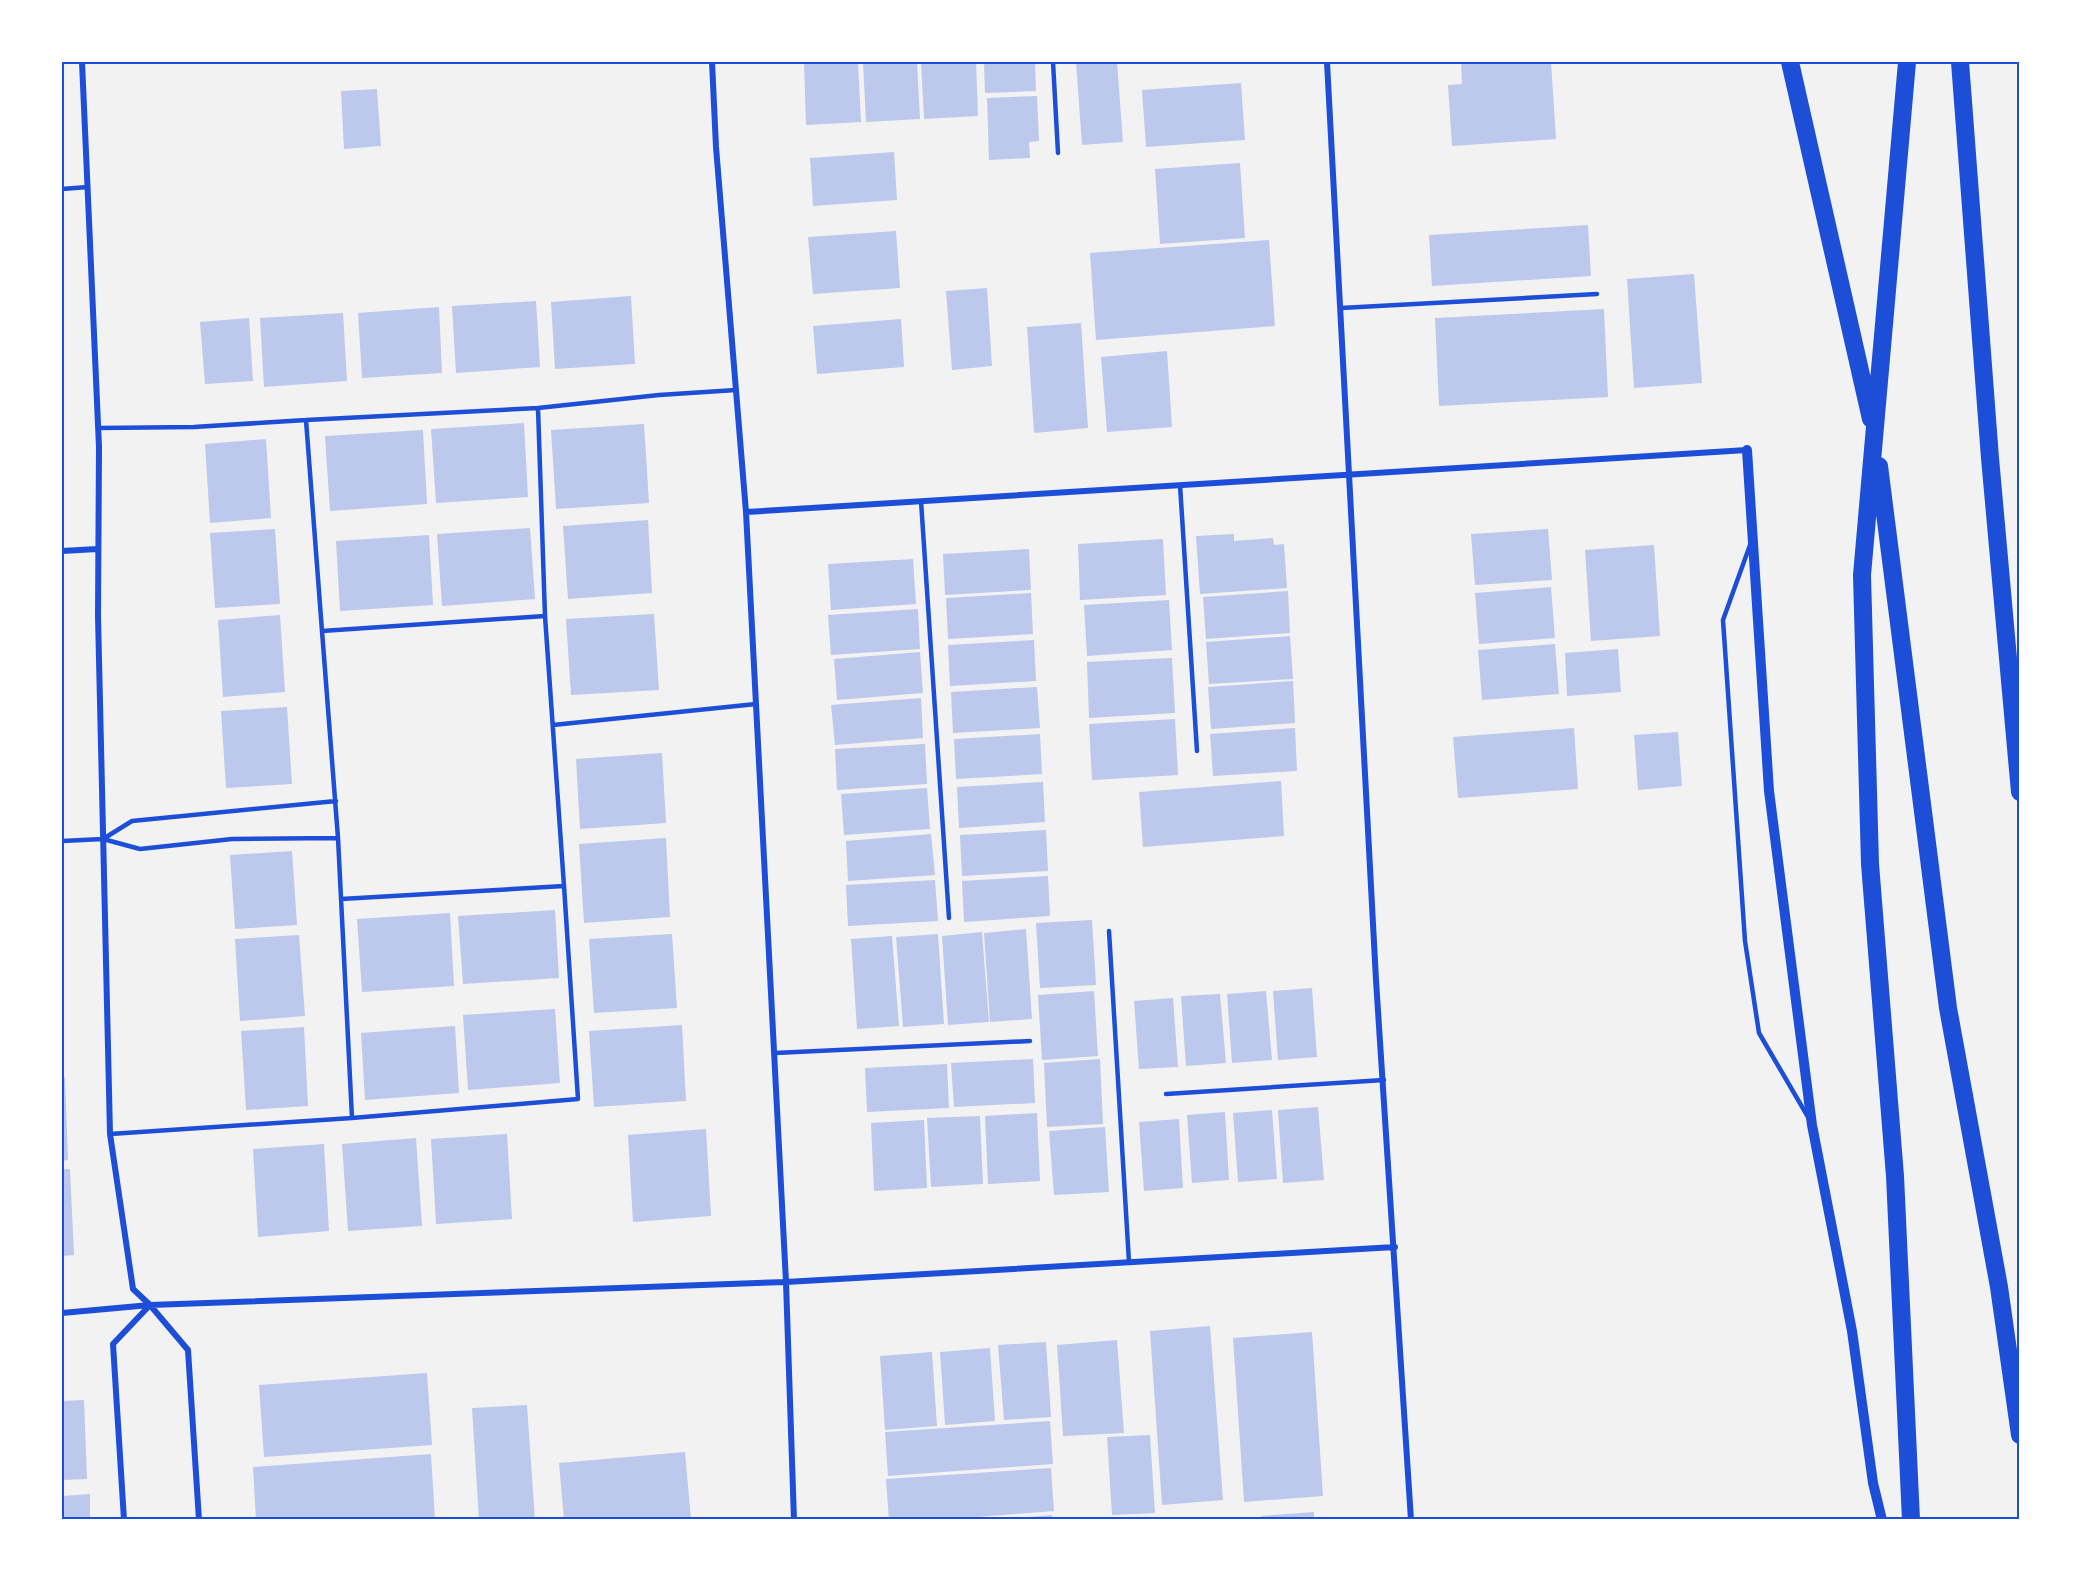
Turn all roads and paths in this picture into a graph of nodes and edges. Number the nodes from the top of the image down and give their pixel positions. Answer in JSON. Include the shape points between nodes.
{"nodes":[{"id":1,"x":82,"y":62,"type":"edge"},
{"id":2,"x":712,"y":62,"type":"edge"},
{"id":3,"x":1053,"y":62,"type":"edge"},
{"id":4,"x":1327,"y":62,"type":"edge"},
{"id":5,"x":1907,"y":62,"type":"edge"},
{"id":6,"x":1960,"y":62,"type":"edge"},
{"id":7,"x":1791,"y":64,"type":"edge"},
{"id":8,"x":1058,"y":153,"type":"dead end"},
{"id":9,"x":88,"y":187,"type":"junction"},
{"id":10,"x":62,"y":189,"type":"edge"},
{"id":11,"x":1597,"y":294,"type":"dead end"},
{"id":12,"x":1341,"y":308,"type":"junction"},
{"id":13,"x":736,"y":390,"type":"junction"},
{"id":14,"x":538,"y":408,"type":"junction"},
{"id":15,"x":306,"y":420,"type":"junction"},
{"id":16,"x":98,"y":428,"type":"junction"},
{"id":17,"x":1747,"y":450,"type":"joint"},
{"id":18,"x":1351,"y":473,"type":"junction"},
{"id":19,"x":1180,"y":485,"type":"junction"},
{"id":20,"x":921,"y":501,"type":"junction"},
{"id":21,"x":746,"y":512,"type":"junction"},
{"id":22,"x":1753,"y":537,"type":"junction"},
{"id":23,"x":97,"y":549,"type":"junction"},
{"id":24,"x":62,"y":551,"type":"edge"},
{"id":25,"x":545,"y":616,"type":"junction"},
{"id":26,"x":322,"y":631,"type":"junction"},
{"id":27,"x":756,"y":704,"type":"junction"},
{"id":28,"x":553,"y":725,"type":"junction"},
{"id":29,"x":1197,"y":751,"type":"dead end"},
{"id":30,"x":2019,"y":792,"type":"edge"},
{"id":31,"x":336,"y":801,"type":"junction"},
{"id":32,"x":338,"y":838,"type":"junction"},
{"id":33,"x":103,"y":839,"type":"junction"},
{"id":34,"x":62,"y":841,"type":"edge"},
{"id":35,"x":564,"y":886,"type":"junction"},
{"id":36,"x":341,"y":899,"type":"junction"},
{"id":37,"x":949,"y":918,"type":"dead end"},
{"id":38,"x":1109,"y":931,"type":"dead end"},
{"id":39,"x":1030,"y":1041,"type":"dead end"},
{"id":40,"x":775,"y":1053,"type":"junction"},
{"id":41,"x":1383,"y":1080,"type":"junction"},
{"id":42,"x":1167,"y":1094,"type":"dead end"},
{"id":43,"x":352,"y":1118,"type":"junction"},
{"id":44,"x":1812,"y":1125,"type":"junction"},
{"id":45,"x":110,"y":1134,"type":"junction"},
{"id":46,"x":1395,"y":1247,"type":"junction"},
{"id":47,"x":1129,"y":1262,"type":"junction"},
{"id":48,"x":786,"y":1282,"type":"junction"},
{"id":49,"x":150,"y":1305,"type":"junction"},
{"id":50,"x":62,"y":1313,"type":"edge"},
{"id":51,"x":2019,"y":1435,"type":"edge"},
{"id":52,"x":124,"y":1520,"type":"edge"},
{"id":53,"x":199,"y":1520,"type":"edge"},
{"id":54,"x":794,"y":1520,"type":"edge"},
{"id":55,"x":1411,"y":1520,"type":"edge"},
{"id":56,"x":1882,"y":1520,"type":"edge"},
{"id":57,"x":1911,"y":1520,"type":"edge"}],
"edges":[{"from":1,"to":9,"type":"street"},
{"from":2,"to":13,"type":"street"},
{"from":3,"to":8,"type":"lane"},
{"from":4,"to":12,"type":"street"},
{"from":5,"to":57,"type":"highway","via":[[1863,575],[1870,864],[1895,1176]]},
{"from":6,"to":30,"type":"highway"},
{"from":7,"to":51,"type":"highway","via":[[1876,440],[1948,1008],[1999,1287]]},
{"from":9,"to":10,"type":"lane"},
{"from":9,"to":16,"type":"street"},
{"from":11,"to":12,"type":"lane"},
{"from":12,"to":18,"type":"street"},
{"from":13,"to":14,"type":"lane"},
{"from":13,"to":21,"type":"street"},
{"from":14,"to":15,"type":"lane"},
{"from":14,"to":25,"type":"lane"},
{"from":15,"to":16,"type":"lane"},
{"from":15,"to":26,"type":"lane"},
{"from":16,"to":23,"type":"street"},
{"from":17,"to":18,"type":"street"},
{"from":17,"to":22,"type":"street"},
{"from":18,"to":19,"type":"street"},
{"from":18,"to":41,"type":"street"},
{"from":19,"to":20,"type":"street"},
{"from":19,"to":29,"type":"lane"},
{"from":20,"to":21,"type":"street"},
{"from":20,"to":37,"type":"lane"},
{"from":21,"to":27,"type":"street"},
{"from":22,"to":44,"type":"street","via":[[1769,791]]},
{"from":22,"to":44,"type":"lane","via":[[1723,620],[1745,941],[1760,1033]]},
{"from":23,"to":24,"type":"street"},
{"from":23,"to":33,"type":"street"},
{"from":25,"to":26,"type":"lane"},
{"from":25,"to":28,"type":"lane"},
{"from":26,"to":31,"type":"lane"},
{"from":27,"to":28,"type":"lane"},
{"from":27,"to":40,"type":"street"},
{"from":28,"to":35,"type":"lane"},
{"from":31,"to":32,"type":"lane"},
{"from":31,"to":33,"type":"lane","via":[[132,821]]},
{"from":32,"to":33,"type":"lane","via":[[232,839],[140,849]]},
{"from":32,"to":36,"type":"lane"},
{"from":33,"to":34,"type":"lane"},
{"from":33,"to":45,"type":"street"},
{"from":35,"to":36,"type":"lane"},
{"from":35,"to":43,"type":"lane","via":[[578,1099]]},
{"from":36,"to":43,"type":"lane"},
{"from":38,"to":47,"type":"lane"},
{"from":39,"to":40,"type":"lane"},
{"from":40,"to":48,"type":"street"},
{"from":41,"to":42,"type":"lane"},
{"from":41,"to":46,"type":"street"},
{"from":43,"to":45,"type":"lane"},
{"from":44,"to":56,"type":"street","via":[[1852,1331]]},
{"from":45,"to":49,"type":"street","via":[[133,1289]]},
{"from":46,"to":47,"type":"street"},
{"from":46,"to":55,"type":"street"},
{"from":47,"to":48,"type":"street"},
{"from":48,"to":49,"type":"street"},
{"from":48,"to":54,"type":"street"},
{"from":49,"to":50,"type":"street"},
{"from":49,"to":52,"type":"street","via":[[113,1344]]},
{"from":49,"to":53,"type":"street","via":[[188,1350]]}]}
